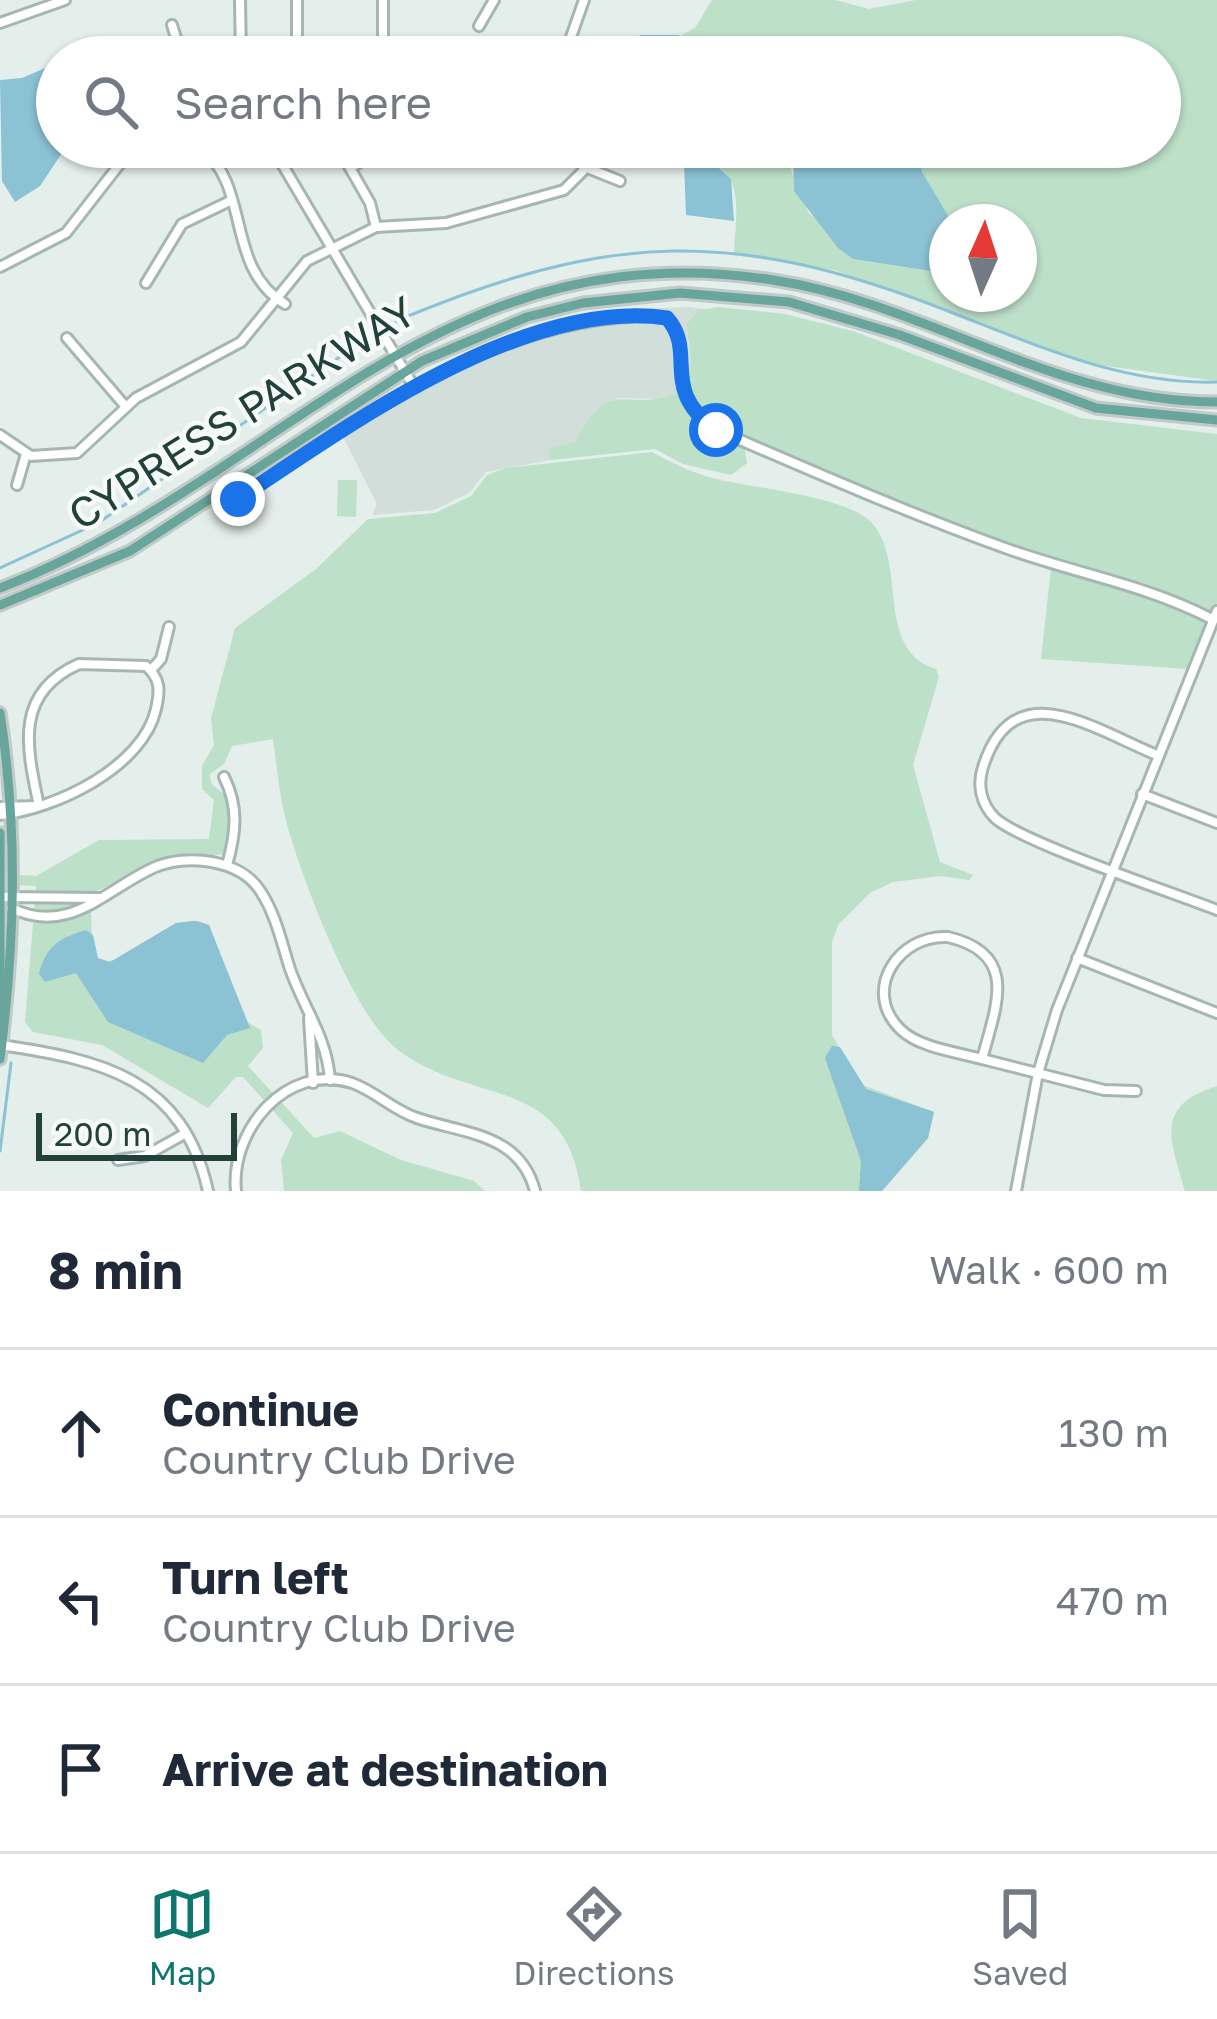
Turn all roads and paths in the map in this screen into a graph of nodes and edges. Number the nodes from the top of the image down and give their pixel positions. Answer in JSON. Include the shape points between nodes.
{"nodes":[{"id":1,"x":65,"y":0,"type":"edge"},
{"id":2,"x":240,"y":0,"type":"edge"},
{"id":3,"x":297,"y":0,"type":"edge"},
{"id":4,"x":383,"y":0,"type":"edge"},
{"id":5,"x":494,"y":0,"type":"edge"},
{"id":6,"x":584,"y":0,"type":"edge"},
{"id":7,"x":0,"y":23,"type":"edge"},
{"id":8,"x":172,"y":25,"type":"dead end"},
{"id":9,"x":479,"y":26,"type":"dead end"},
{"id":10,"x":175,"y":36,"type":"edge"},
{"id":11,"x":241,"y":36,"type":"edge"},
{"id":12,"x":297,"y":36,"type":"edge"},
{"id":13,"x":383,"y":36,"type":"edge"},
{"id":14,"x":571,"y":36,"type":"edge"},
{"id":15,"x":117,"y":168,"type":"edge"},
{"id":16,"x":220,"y":168,"type":"edge"},
{"id":17,"x":284,"y":168,"type":"edge"},
{"id":18,"x":350,"y":168,"type":"edge"},
{"id":19,"x":584,"y":168,"type":"edge"},
{"id":20,"x":588,"y":168,"type":"edge"},
{"id":21,"x":620,"y":181,"type":"dead end"},
{"id":22,"x":230,"y":201,"type":"junction"},
{"id":23,"x":404,"y":226,"type":"junction"},
{"id":24,"x":376,"y":227,"type":"junction"},
{"id":25,"x":404,"y":237,"type":"dead end"},
{"id":26,"x":331,"y":248,"type":"junction"},
{"id":27,"x":0,"y":267,"type":"edge"},
{"id":28,"x":146,"y":283,"type":"dead end"},
{"id":29,"x":281,"y":302,"type":"junction"},
{"id":30,"x":67,"y":338,"type":"dead end"},
{"id":31,"x":393,"y":353,"type":"junction"},
{"id":32,"x":406,"y":370,"type":"junction"},
{"id":33,"x":414,"y":387,"type":"junction"},
{"id":34,"x":1217,"y":402,"type":"edge"},
{"id":35,"x":126,"y":406,"type":"junction"},
{"id":36,"x":1217,"y":420,"type":"edge"},
{"id":37,"x":0,"y":435,"type":"edge"},
{"id":38,"x":26,"y":454,"type":"junction"},
{"id":39,"x":16,"y":485,"type":"dead end"},
{"id":40,"x":241,"y":518,"type":"dead end"},
{"id":41,"x":0,"y":588,"type":"edge"},
{"id":42,"x":0,"y":605,"type":"edge"},
{"id":43,"x":1215,"y":615,"type":"edge"},
{"id":44,"x":169,"y":627,"type":"dead end"},
{"id":45,"x":151,"y":670,"type":"junction"},
{"id":46,"x":0,"y":713,"type":"edge"},
{"id":47,"x":1157,"y":755,"type":"junction"},
{"id":48,"x":224,"y":777,"type":"dead end"},
{"id":49,"x":1142,"y":794,"type":"junction"},
{"id":50,"x":39,"y":806,"type":"junction"},
{"id":51,"x":6,"y":811,"type":"edge"},
{"id":52,"x":1217,"y":823,"type":"edge"},
{"id":53,"x":0,"y":833,"type":"edge"},
{"id":54,"x":227,"y":865,"type":"junction"},
{"id":55,"x":1112,"y":868,"type":"junction"},
{"id":56,"x":106,"y":898,"type":"junction"},
{"id":57,"x":9,"y":902,"type":"junction"},
{"id":58,"x":1217,"y":910,"type":"edge"},
{"id":59,"x":1077,"y":958,"type":"junction"},
{"id":60,"x":308,"y":1011,"type":"junction"},
{"id":61,"x":1217,"y":1013,"type":"edge"},
{"id":62,"x":0,"y":1019,"type":"edge"},
{"id":63,"x":0,"y":1030,"type":"edge"},
{"id":64,"x":1,"y":1044,"type":"edge"},
{"id":65,"x":0,"y":1059,"type":"edge"},
{"id":66,"x":982,"y":1059,"type":"junction"},
{"id":67,"x":1038,"y":1073,"type":"junction"},
{"id":68,"x":330,"y":1080,"type":"junction"},
{"id":69,"x":313,"y":1083,"type":"junction"},
{"id":70,"x":1136,"y":1090,"type":"dead end"},
{"id":71,"x":186,"y":1133,"type":"junction"},
{"id":72,"x":118,"y":1160,"type":"dead end"},
{"id":73,"x":208,"y":1191,"type":"edge"},
{"id":74,"x":236,"y":1191,"type":"edge"},
{"id":75,"x":535,"y":1191,"type":"edge"},
{"id":76,"x":1016,"y":1191,"type":"edge"}],
"edges":[{"from":1,"to":7,"type":"street"},
{"from":2,"to":11,"type":"street"},
{"from":3,"to":12,"type":"street"},
{"from":4,"to":13,"type":"street"},
{"from":5,"to":9,"type":"street"},
{"from":6,"to":14,"type":"street"},
{"from":8,"to":10,"type":"street"},
{"from":15,"to":27,"type":"street","via":[[66,233]]},
{"from":16,"to":22,"type":"street"},
{"from":17,"to":26,"type":"street"},
{"from":18,"to":24,"type":"street"},
{"from":19,"to":23,"type":"street","via":[[558,192],[446,224]]},
{"from":20,"to":21,"type":"street"},
{"from":22,"to":28,"type":"street","via":[[182,224]]},
{"from":22,"to":29,"type":"street","via":[[249,268]]},
{"from":23,"to":24,"type":"street"},
{"from":23,"to":25,"type":"street"},
{"from":24,"to":26,"type":"street"},
{"from":26,"to":29,"type":"street","via":[[293,272]]},
{"from":26,"to":31,"type":"street"},
{"from":29,"to":35,"type":"street","via":[[233,348]]},
{"from":30,"to":35,"type":"street"},
{"from":31,"to":32,"type":"street"},
{"from":31,"to":34,"type":"main road","name":"CYPRESS PARKWAY","via":[[447,326],[593,280],[716,274],[823,290],[1055,377]]},
{"from":31,"to":41,"type":"main road","name":"CYPRESS PARKWAY","via":[[158,509]]},
{"from":32,"to":33,"type":"street"},
{"from":32,"to":36,"type":"main road","name":"CYPRESS PARKWAY","via":[[463,340],[583,303],[680,293],[844,316],[1096,408]]},
{"from":32,"to":42,"type":"main road","name":"CYPRESS PARKWAY","via":[[130,551]]},
{"from":33,"to":40,"type":"street","via":[[238,499]]},
{"from":33,"to":43,"type":"street","via":[[521,339],[578,324],[667,318],[679,341],[686,401],[716,430],[997,545]]},
{"from":35,"to":38,"type":"street","via":[[77,453]]},
{"from":37,"to":38,"type":"street"},
{"from":38,"to":39,"type":"street"},
{"from":43,"to":47,"type":"street"},
{"from":44,"to":45,"type":"street"},
{"from":45,"to":50,"type":"street","via":[[159,694],[141,746]]},
{"from":45,"to":50,"type":"street","via":[[133,662],[79,664],[34,703],[27,729]]},
{"from":46,"to":51,"type":"main road"},
{"from":47,"to":49,"type":"street"},
{"from":47,"to":55,"type":"street","via":[[1040,711],[1008,721],[990,748],[980,787],[994,817]]},
{"from":48,"to":54,"type":"street","via":[[236,821]]},
{"from":49,"to":52,"type":"street"},
{"from":49,"to":55,"type":"street"},
{"from":50,"to":51,"type":"street"},
{"from":51,"to":57,"type":"main road"},
{"from":53,"to":57,"type":"main road"},
{"from":54,"to":56,"type":"street","via":[[159,865]]},
{"from":54,"to":60,"type":"street","via":[[262,894]]},
{"from":55,"to":58,"type":"street"},
{"from":55,"to":59,"type":"street"},
{"from":56,"to":57,"type":"street"},
{"from":56,"to":57,"type":"street","via":[[75,914]]},
{"from":57,"to":62,"type":"main road"},
{"from":57,"to":64,"type":"main road","via":[[11,994]]},
{"from":59,"to":61,"type":"street"},
{"from":59,"to":67,"type":"street"},
{"from":60,"to":68,"type":"street","via":[[324,1040]]},
{"from":60,"to":69,"type":"street"},
{"from":63,"to":64,"type":"main road"},
{"from":64,"to":65,"type":"main road"},
{"from":64,"to":71,"type":"street","via":[[114,1069],[152,1093]]},
{"from":66,"to":66,"type":"street","via":[[915,1040],[895,1024],[885,982],[909,945],[948,937],[991,961],[998,990]]},
{"from":66,"to":67,"type":"street"},
{"from":67,"to":70,"type":"street"},
{"from":67,"to":76,"type":"street"},
{"from":68,"to":69,"type":"street"},
{"from":68,"to":75,"type":"street","via":[[496,1140],[521,1161]]},
{"from":69,"to":74,"type":"street","via":[[280,1096],[251,1124],[238,1151]]},
{"from":71,"to":72,"type":"street","via":[[146,1156]]},
{"from":71,"to":73,"type":"street"}]}
